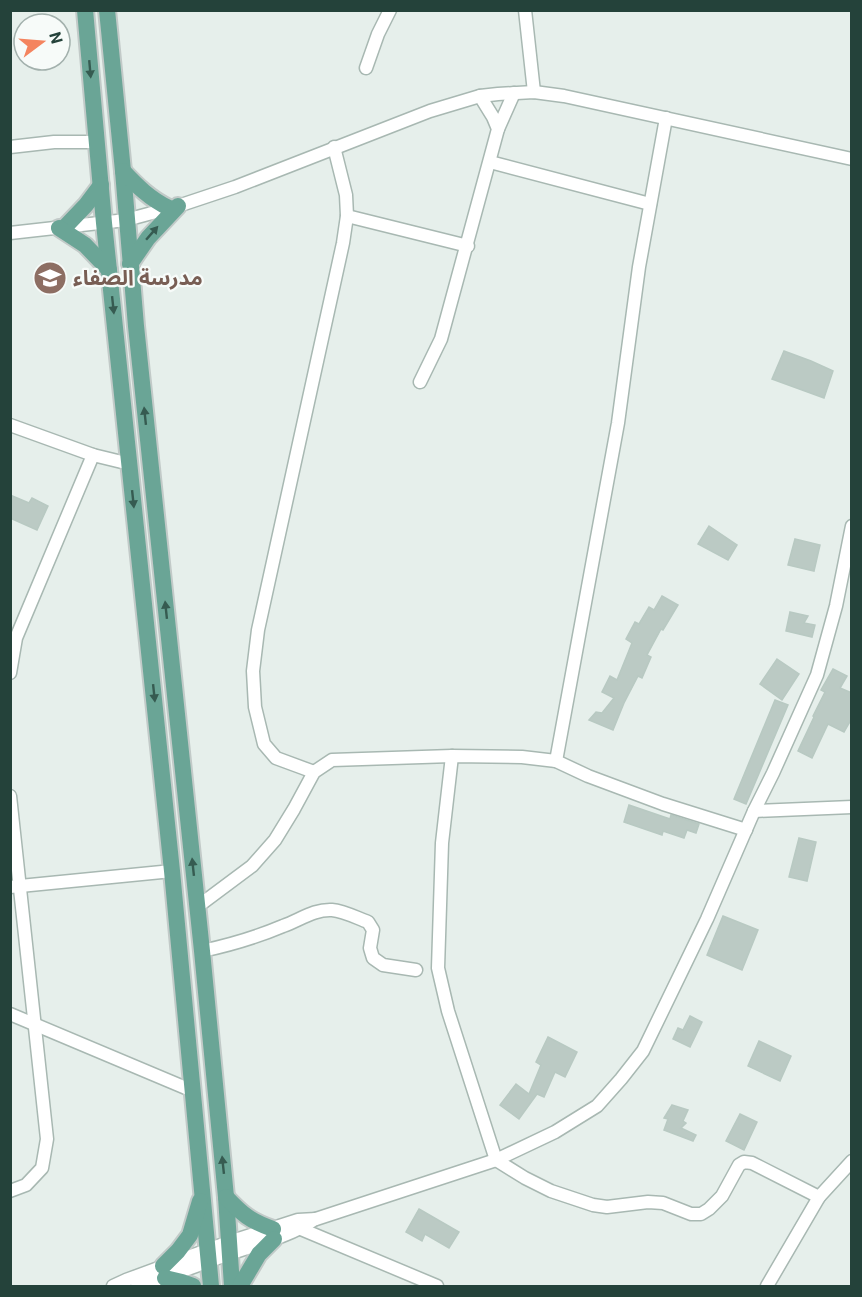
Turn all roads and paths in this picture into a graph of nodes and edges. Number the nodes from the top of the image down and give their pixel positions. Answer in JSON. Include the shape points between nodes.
{"nodes":[{"id":1,"x":85,"y":10,"type":"edge"},
{"id":2,"x":107,"y":10,"type":"edge"},
{"id":3,"x":390,"y":10,"type":"edge"},
{"id":4,"x":525,"y":10,"type":"edge"},
{"id":5,"x":366,"y":68,"type":"dead end"},
{"id":6,"x":534,"y":92,"type":"junction"},
{"id":7,"x":514,"y":93,"type":"junction"},
{"id":8,"x":480,"y":96,"type":"junction"},
{"id":9,"x":666,"y":118,"type":"junction"},
{"id":10,"x":498,"y":129,"type":"junction"},
{"id":11,"x":97,"y":142,"type":"junction"},
{"id":12,"x":10,"y":147,"type":"edge"},
{"id":13,"x":334,"y":147,"type":"junction"},
{"id":14,"x":852,"y":159,"type":"edge"},
{"id":15,"x":490,"y":162,"type":"junction"},
{"id":16,"x":123,"y":171,"type":"junction"},
{"id":17,"x":101,"y":185,"type":"junction"},
{"id":18,"x":650,"y":204,"type":"junction"},
{"id":19,"x":174,"y":207,"type":"junction"},
{"id":20,"x":347,"y":216,"type":"junction"},
{"id":21,"x":126,"y":220,"type":"junction"},
{"id":22,"x":104,"y":223,"type":"junction"},
{"id":23,"x":62,"y":227,"type":"junction"},
{"id":24,"x":10,"y":233,"type":"edge"},
{"id":25,"x":468,"y":246,"type":"junction"},
{"id":26,"x":130,"y":264,"type":"junction"},
{"id":27,"x":109,"y":270,"type":"junction"},
{"id":28,"x":420,"y":382,"type":"dead end"},
{"id":29,"x":10,"y":425,"type":"edge"},
{"id":30,"x":93,"y":455,"type":"junction"},
{"id":31,"x":130,"y":465,"type":"junction"},
{"id":32,"x":852,"y":525,"type":"edge"},
{"id":33,"x":10,"y":673,"type":"edge"},
{"id":34,"x":452,"y":756,"type":"junction"},
{"id":35,"x":556,"y":761,"type":"junction"},
{"id":36,"x":314,"y":772,"type":"junction"},
{"id":37,"x":10,"y":796,"type":"edge"},
{"id":38,"x":852,"y":807,"type":"edge"},
{"id":39,"x":754,"y":811,"type":"junction"},
{"id":40,"x":746,"y":830,"type":"junction"},
{"id":41,"x":172,"y":871,"type":"junction"},
{"id":42,"x":15,"y":887,"type":"edge"},
{"id":43,"x":197,"y":907,"type":"junction"},
{"id":44,"x":202,"y":951,"type":"junction"},
{"id":45,"x":416,"y":970,"type":"dead end"},
{"id":46,"x":10,"y":1014,"type":"edge"},
{"id":47,"x":34,"y":1025,"type":"junction"},
{"id":48,"x":193,"y":1091,"type":"junction"},
{"id":49,"x":496,"y":1160,"type":"junction"},
{"id":50,"x":852,"y":1161,"type":"edge"},
{"id":51,"x":10,"y":1191,"type":"edge"},
{"id":52,"x":203,"y":1192,"type":"junction"},
{"id":53,"x":226,"y":1197,"type":"junction"},
{"id":54,"x":819,"y":1197,"type":"junction"},
{"id":55,"x":300,"y":1224,"type":"junction"},
{"id":56,"x":273,"y":1234,"type":"junction"},
{"id":57,"x":229,"y":1248,"type":"junction"},
{"id":58,"x":208,"y":1256,"type":"junction"},
{"id":59,"x":164,"y":1272,"type":"junction"},
{"id":60,"x":113,"y":1287,"type":"edge"},
{"id":61,"x":137,"y":1287,"type":"edge"},
{"id":62,"x":193,"y":1287,"type":"edge"},
{"id":63,"x":211,"y":1287,"type":"edge"},
{"id":64,"x":232,"y":1287,"type":"edge"},
{"id":65,"x":240,"y":1287,"type":"edge"},
{"id":66,"x":437,"y":1287,"type":"edge"},
{"id":67,"x":767,"y":1287,"type":"edge"}],
"edges":[{"from":1,"to":11,"type":"main road","one_way":true},
{"from":2,"to":16,"type":"main road"},
{"from":3,"to":5,"type":"street"},
{"from":4,"to":6,"type":"street"},
{"from":6,"to":7,"type":"street"},
{"from":6,"to":9,"type":"street"},
{"from":7,"to":8,"type":"street"},
{"from":7,"to":10,"type":"street"},
{"from":8,"to":10,"type":"street"},
{"from":8,"to":13,"type":"street"},
{"from":9,"to":14,"type":"street"},
{"from":9,"to":18,"type":"street"},
{"from":10,"to":15,"type":"street"},
{"from":11,"to":12,"type":"street"},
{"from":11,"to":17,"type":"main road"},
{"from":13,"to":19,"type":"street"},
{"from":13,"to":20,"type":"street"},
{"from":15,"to":18,"type":"street"},
{"from":15,"to":25,"type":"street"},
{"from":16,"to":19,"type":"main road","via":[[152,199]]},
{"from":16,"to":21,"type":"main road"},
{"from":17,"to":22,"type":"main road"},
{"from":17,"to":23,"type":"main road","via":[[81,211]]},
{"from":18,"to":35,"type":"street","via":[[618,423]]},
{"from":19,"to":21,"type":"street"},
{"from":26,"to":19,"type":"main road","one_way":true},
{"from":20,"to":25,"type":"street"},
{"from":20,"to":36,"type":"street","via":[[258,630],[253,670],[255,707],[264,744],[276,758]]},
{"from":21,"to":22,"type":"street"},
{"from":21,"to":26,"type":"main road"},
{"from":22,"to":23,"type":"street"},
{"from":22,"to":27,"type":"main road"},
{"from":23,"to":24,"type":"street"},
{"from":23,"to":27,"type":"main road"},
{"from":25,"to":28,"type":"street","via":[[441,339]]},
{"from":43,"to":26,"type":"main road","one_way":true},
{"from":27,"to":31,"type":"main road","one_way":true},
{"from":29,"to":30,"type":"street"},
{"from":30,"to":31,"type":"street"},
{"from":30,"to":33,"type":"street","via":[[16,638]]},
{"from":31,"to":41,"type":"main road","one_way":true},
{"from":32,"to":39,"type":"street","via":[[837,606],[818,675]]},
{"from":34,"to":35,"type":"street"},
{"from":34,"to":36,"type":"street","via":[[332,760]]},
{"from":34,"to":49,"type":"street","via":[[442,843],[438,968]]},
{"from":35,"to":40,"type":"street","via":[[663,804]]},
{"from":36,"to":43,"type":"street","via":[[275,840],[252,866]]},
{"from":37,"to":42,"type":"street"},
{"from":38,"to":39,"type":"street"},
{"from":39,"to":40,"type":"street"},
{"from":40,"to":49,"type":"street","via":[[643,1051],[597,1106],[555,1132]]},
{"from":41,"to":42,"type":"street"},
{"from":41,"to":48,"type":"main road"},
{"from":42,"to":47,"type":"street"},
{"from":43,"to":44,"type":"main road"},
{"from":44,"to":45,"type":"street","via":[[238,943],[313,913],[335,910],[368,922],[373,930],[373,958],[383,964]]},
{"from":53,"to":44,"type":"main road","one_way":true},
{"from":46,"to":47,"type":"street"},
{"from":47,"to":48,"type":"street"},
{"from":47,"to":51,"type":"street","via":[[47,1138],[42,1168],[26,1185]]},
{"from":48,"to":52,"type":"main road"},
{"from":49,"to":54,"type":"street","via":[[551,1191],[607,1207],[663,1203],[701,1214],[722,1196],[744,1162]]},
{"from":49,"to":55,"type":"street"},
{"from":50,"to":54,"type":"street"},
{"from":52,"to":58,"type":"main road"},
{"from":52,"to":59,"type":"main road","via":[[190,1235]]},
{"from":53,"to":56,"type":"main road","via":[[243,1215]]},
{"from":53,"to":57,"type":"main road"},
{"from":54,"to":67,"type":"street"},
{"from":55,"to":56,"type":"street"},
{"from":55,"to":66,"type":"street"},
{"from":56,"to":57,"type":"street"},
{"from":56,"to":65,"type":"main road"},
{"from":57,"to":58,"type":"street"},
{"from":57,"to":64,"type":"main road"},
{"from":58,"to":59,"type":"street"},
{"from":58,"to":63,"type":"main road"},
{"from":59,"to":60,"type":"street","via":[[126,1280]]},
{"from":59,"to":61,"type":"street"},
{"from":59,"to":62,"type":"main road"}]}
